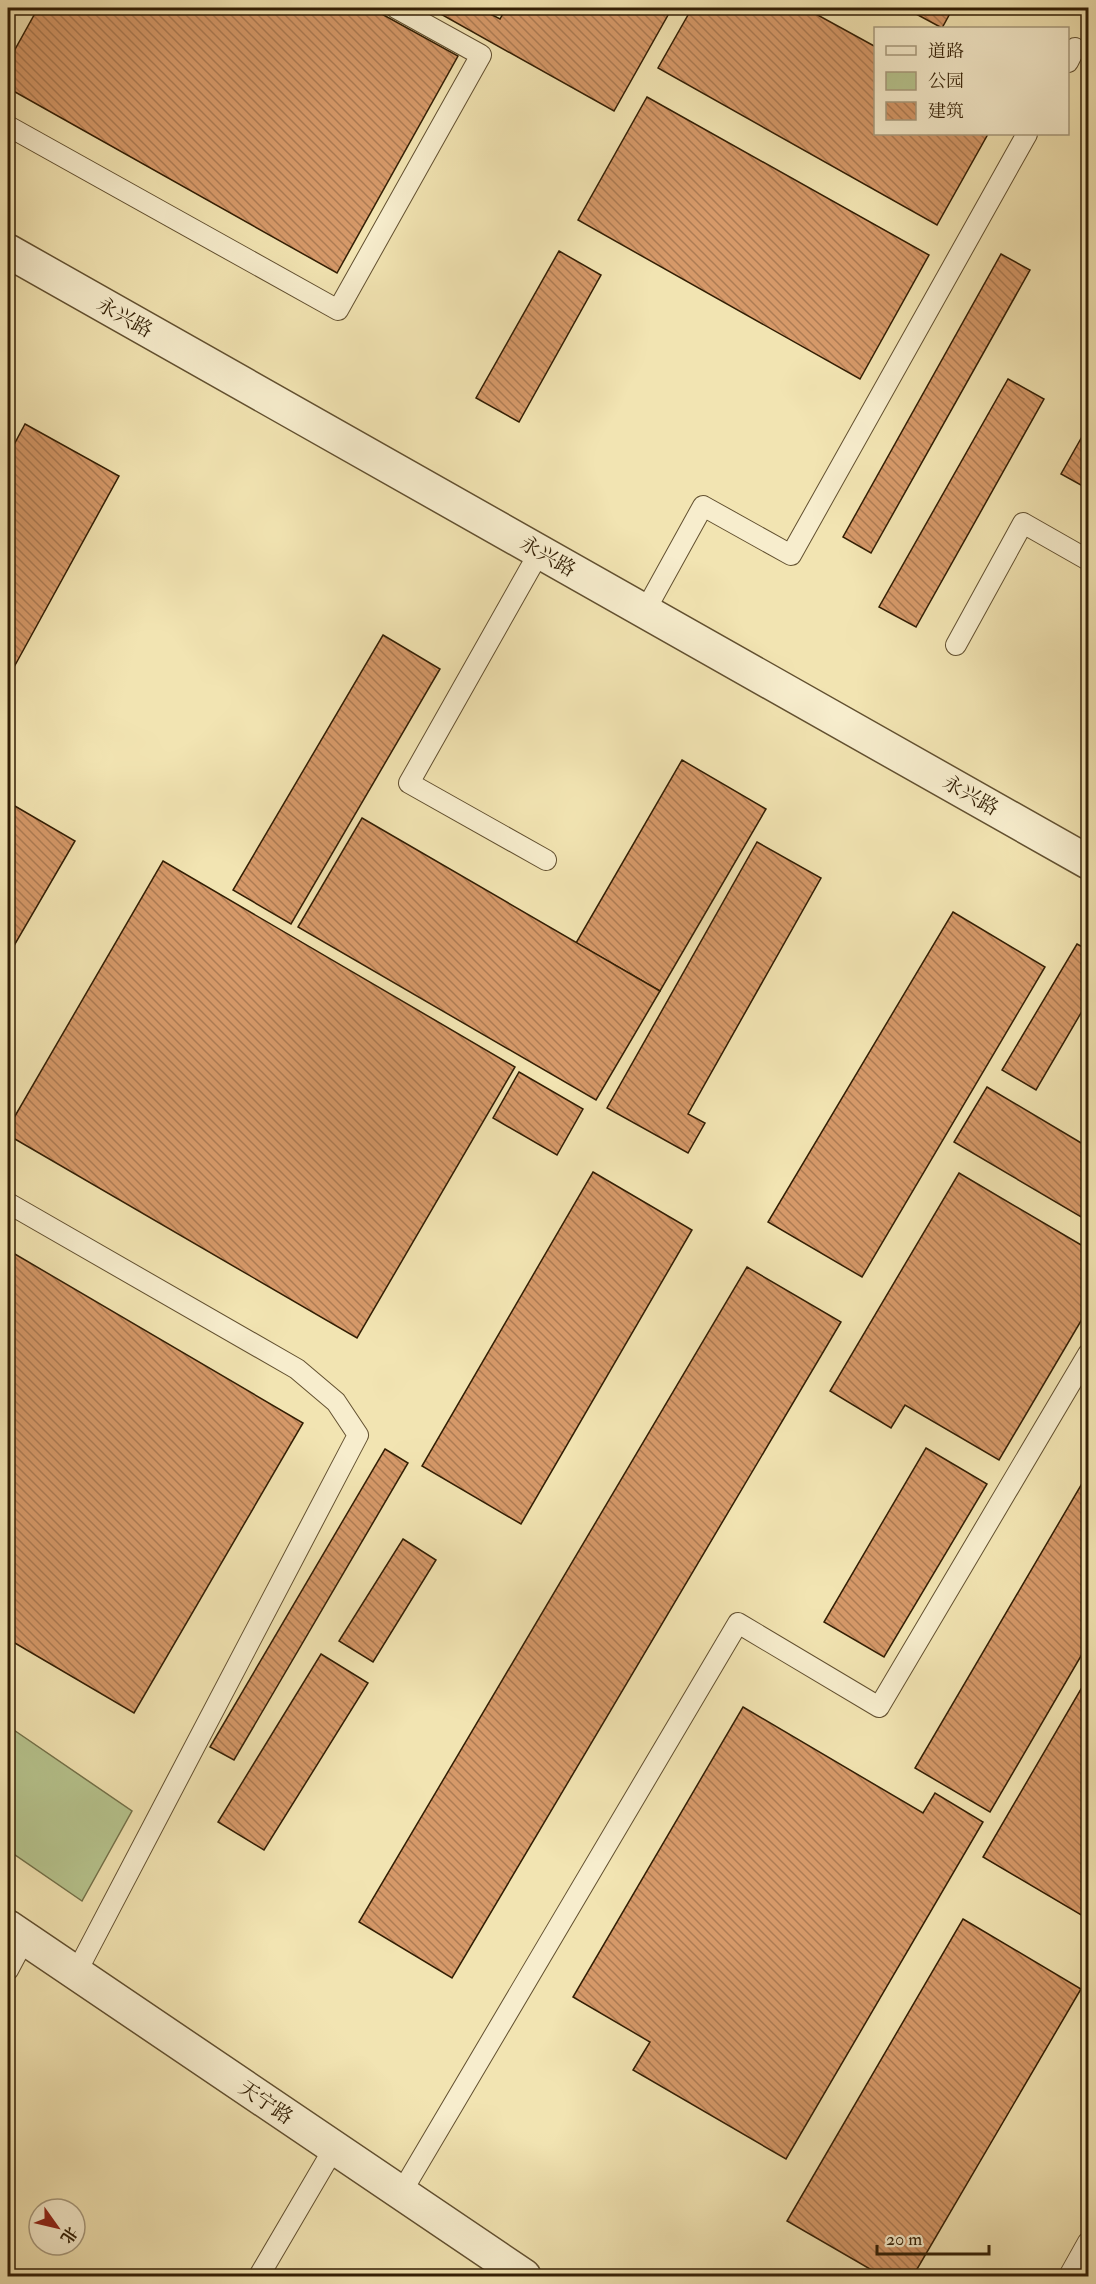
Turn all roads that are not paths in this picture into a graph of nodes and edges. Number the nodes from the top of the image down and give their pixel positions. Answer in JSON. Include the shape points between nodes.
{"nodes":[{"id":1,"x":396,"y":8,"type":"edge"},
{"id":2,"x":8,"y":126,"type":"edge"},
{"id":3,"x":1026,"y":135,"type":"edge"},
{"id":4,"x":8,"y":251,"type":"edge"},
{"id":5,"x":540,"y":551,"type":"junction"},
{"id":6,"x":1089,"y":560,"type":"edge"},
{"id":7,"x":645,"y":611,"type":"junction"},
{"id":8,"x":956,"y":645,"type":"dead end"},
{"id":9,"x":546,"y":860,"type":"dead end"},
{"id":10,"x":1089,"y":862,"type":"edge"},
{"id":11,"x":8,"y":1203,"type":"edge"},
{"id":12,"x":1089,"y":1354,"type":"edge"},
{"id":13,"x":16,"y":1932,"type":"edge"},
{"id":14,"x":8,"y":1970,"type":"edge"},
{"id":15,"x":76,"y":1973,"type":"junction"},
{"id":16,"x":334,"y":2148,"type":"junction"},
{"id":17,"x":401,"y":2193,"type":"junction"},
{"id":18,"x":1089,"y":2242,"type":"edge"},
{"id":19,"x":258,"y":2277,"type":"edge"},
{"id":20,"x":524,"y":2277,"type":"edge"},
{"id":21,"x":1069,"y":2277,"type":"edge"}],
"edges":[{"from":1,"to":2,"type":"lane","via":[[481,55],[338,310]]},
{"from":3,"to":7,"type":"lane","via":[[791,555],[704,506]]},
{"from":4,"to":5,"type":"street","name":"永兴路"},
{"from":5,"to":7,"type":"street","name":"永兴路"},
{"from":5,"to":9,"type":"lane","via":[[409,783]]},
{"from":6,"to":8,"type":"lane","via":[[1023,523]]},
{"from":7,"to":10,"type":"street","name":"永兴路"},
{"from":11,"to":15,"type":"lane","via":[[297,1369],[336,1402],[358,1435]]},
{"from":12,"to":17,"type":"lane","via":[[879,1707],[738,1623]]},
{"from":13,"to":14,"type":"lane"},
{"from":13,"to":15,"type":"street","name":"天宁路"},
{"from":15,"to":16,"type":"street","name":"天宁路"},
{"from":16,"to":17,"type":"street","name":"天宁路"},
{"from":16,"to":19,"type":"lane"},
{"from":17,"to":20,"type":"street","name":"天宁路"},
{"from":18,"to":21,"type":"lane"}]}
